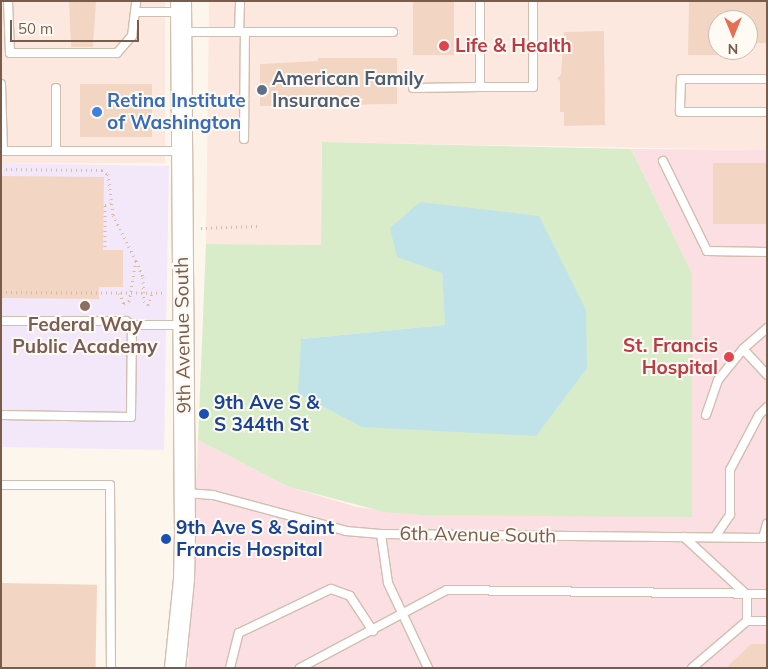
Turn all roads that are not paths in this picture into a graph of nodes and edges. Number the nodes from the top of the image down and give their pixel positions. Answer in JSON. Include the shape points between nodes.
{"nodes":[{"id":1,"x":8,"y":1,"type":"edge"},
{"id":2,"x":136,"y":1,"type":"edge"},
{"id":3,"x":240,"y":1,"type":"edge"},
{"id":4,"x":480,"y":1,"type":"edge"},
{"id":5,"x":533,"y":1,"type":"edge"},
{"id":6,"x":136,"y":12,"type":"junction"},
{"id":7,"x":182,"y":15,"type":"edge"},
{"id":8,"x":242,"y":32,"type":"junction"},
{"id":9,"x":393,"y":32,"type":"dead end"},
{"id":10,"x":767,"y":79,"type":"edge"},
{"id":11,"x":1,"y":84,"type":"edge"},
{"id":12,"x":480,"y":87,"type":"junction"},
{"id":13,"x":56,"y":88,"type":"dead end"},
{"id":14,"x":413,"y":88,"type":"dead end"},
{"id":15,"x":767,"y":112,"type":"edge"},
{"id":16,"x":244,"y":139,"type":"dead end"},
{"id":17,"x":56,"y":151,"type":"junction"},
{"id":18,"x":180,"y":151,"type":"junction"},
{"id":19,"x":663,"y":161,"type":"dead end"},
{"id":20,"x":767,"y":252,"type":"edge"},
{"id":21,"x":1,"y":321,"type":"edge"},
{"id":22,"x":132,"y":325,"type":"junction"},
{"id":23,"x":182,"y":325,"type":"junction"},
{"id":24,"x":767,"y":328,"type":"edge"},
{"id":25,"x":743,"y":349,"type":"junction"},
{"id":26,"x":767,"y":375,"type":"edge"},
{"id":27,"x":767,"y":407,"type":"edge"},
{"id":28,"x":706,"y":415,"type":"dead end"},
{"id":29,"x":1,"y":416,"type":"edge"},
{"id":30,"x":1,"y":485,"type":"edge"},
{"id":31,"x":185,"y":493,"type":"junction"},
{"id":32,"x":767,"y":524,"type":"edge"},
{"id":33,"x":381,"y":534,"type":"junction"},
{"id":34,"x":684,"y":537,"type":"junction"},
{"id":35,"x":714,"y":537,"type":"junction"},
{"id":36,"x":765,"y":538,"type":"edge"},
{"id":37,"x":767,"y":594,"type":"edge"},
{"id":38,"x":747,"y":595,"type":"junction"},
{"id":39,"x":402,"y":616,"type":"junction"},
{"id":40,"x":746,"y":621,"type":"junction"},
{"id":41,"x":767,"y":621,"type":"edge"},
{"id":42,"x":373,"y":631,"type":"junction"},
{"id":43,"x":111,"y":668,"type":"edge"},
{"id":44,"x":175,"y":668,"type":"edge"},
{"id":45,"x":230,"y":668,"type":"edge"},
{"id":46,"x":300,"y":668,"type":"edge"},
{"id":47,"x":428,"y":668,"type":"edge"},
{"id":48,"x":692,"y":668,"type":"edge"}],
"edges":[{"from":1,"to":6,"type":"lane","via":[[10,53],[117,53],[132,36]]},
{"from":2,"to":6,"type":"lane"},
{"from":3,"to":8,"type":"lane"},
{"from":4,"to":12,"type":"lane"},
{"from":5,"to":12,"type":"lane","via":[[533,87]]},
{"from":6,"to":7,"type":"lane"},
{"from":7,"to":8,"type":"lane"},
{"from":7,"to":18,"type":"street","name":"9th Avenue South"},
{"from":8,"to":9,"type":"lane"},
{"from":8,"to":16,"type":"lane"},
{"from":10,"to":15,"type":"lane","via":[[680,79],[680,112]]},
{"from":11,"to":17,"type":"lane","via":[[3,151]]},
{"from":12,"to":14,"type":"lane"},
{"from":13,"to":17,"type":"lane"},
{"from":17,"to":18,"type":"lane"},
{"from":18,"to":23,"type":"street","name":"9th Avenue South"},
{"from":19,"to":20,"type":"lane","via":[[707,251]]},
{"from":21,"to":22,"type":"lane","via":[[126,321]]},
{"from":22,"to":23,"type":"lane"},
{"from":22,"to":29,"type":"lane","via":[[131,417]]},
{"from":23,"to":31,"type":"street","name":"9th Avenue South","via":[[186,375]]},
{"from":24,"to":25,"type":"lane"},
{"from":25,"to":26,"type":"lane"},
{"from":25,"to":28,"type":"lane","via":[[718,380]]},
{"from":27,"to":35,"type":"lane","via":[[759,415],[730,470],[730,515]]},
{"from":30,"to":43,"type":"lane","via":[[110,485]]},
{"from":31,"to":33,"type":"lane","name":"6th Avenue South","via":[[212,495],[346,531]]},
{"from":31,"to":44,"type":"street","name":"9th Avenue South","via":[[184,579]]},
{"from":32,"to":36,"type":"lane","name":"6th Avenue South"},
{"from":33,"to":34,"type":"lane","name":"6th Avenue South"},
{"from":33,"to":39,"type":"lane","via":[[388,583]]},
{"from":34,"to":35,"type":"lane","name":"6th Avenue South"},
{"from":34,"to":38,"type":"lane"},
{"from":35,"to":36,"type":"lane","name":"6th Avenue South"},
{"from":37,"to":38,"type":"lane"},
{"from":38,"to":39,"type":"lane","via":[[447,590]]},
{"from":38,"to":40,"type":"lane"},
{"from":39,"to":42,"type":"lane"},
{"from":39,"to":47,"type":"lane"},
{"from":40,"to":41,"type":"lane"},
{"from":40,"to":48,"type":"lane"},
{"from":42,"to":45,"type":"lane","via":[[350,596],[331,589],[239,633]]},
{"from":42,"to":46,"type":"lane"}]}
